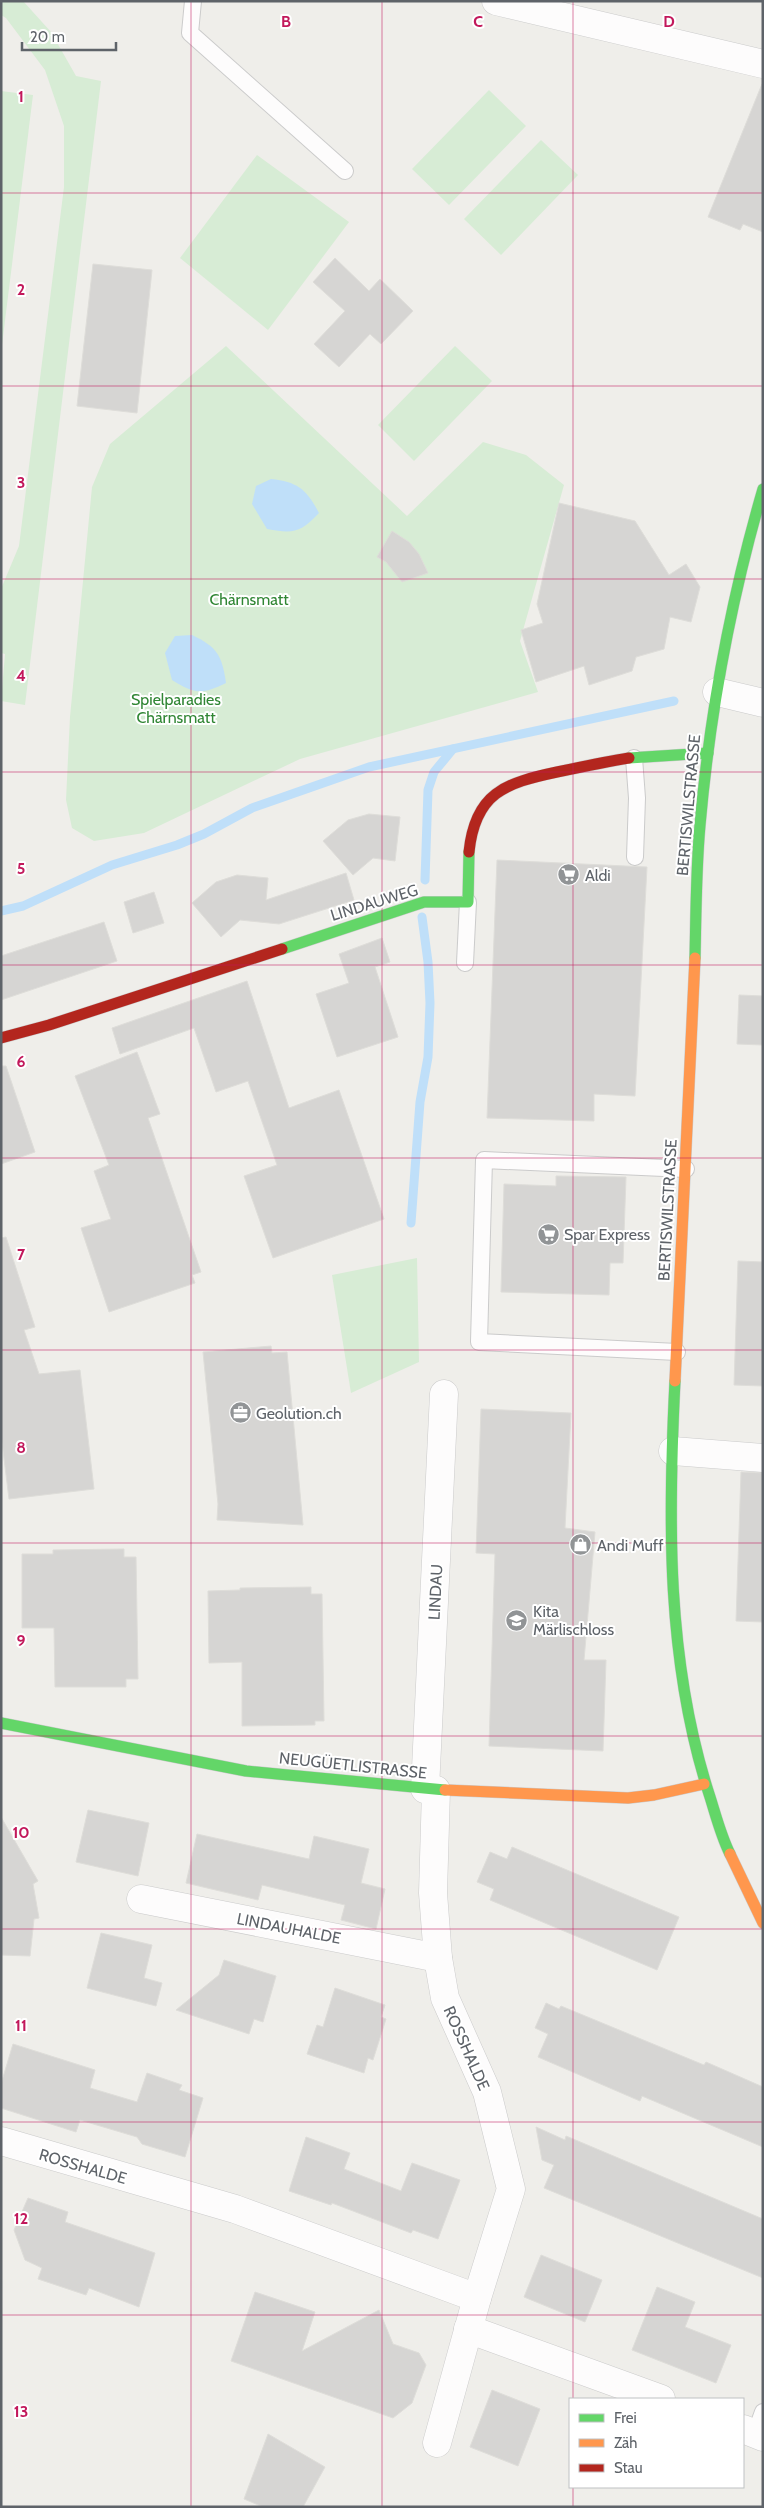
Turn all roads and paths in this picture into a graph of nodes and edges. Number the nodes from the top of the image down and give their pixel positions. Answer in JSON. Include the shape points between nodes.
{"nodes":[{"id":1,"x":193,"y":1,"type":"edge"},
{"id":2,"x":496,"y":1,"type":"edge"},
{"id":3,"x":565,"y":9,"type":"edge"},
{"id":4,"x":763,"y":64,"type":"edge"},
{"id":5,"x":345,"y":171,"type":"dead end"},
{"id":6,"x":763,"y":489,"type":"edge"},
{"id":7,"x":717,"y":692,"type":"junction"},
{"id":8,"x":763,"y":702,"type":"edge"},
{"id":9,"x":708,"y":753,"type":"junction"},
{"id":10,"x":634,"y":758,"type":"junction"},
{"id":11,"x":635,"y":857,"type":"dead end"},
{"id":12,"x":468,"y":902,"type":"junction"},
{"id":13,"x":465,"y":963,"type":"dead end"},
{"id":14,"x":1,"y":1038,"type":"edge"},
{"id":15,"x":686,"y":1169,"type":"junction"},
{"id":16,"x":677,"y":1352,"type":"junction"},
{"id":17,"x":444,"y":1394,"type":"dead end"},
{"id":18,"x":673,"y":1451,"type":"junction"},
{"id":19,"x":763,"y":1458,"type":"edge"},
{"id":20,"x":1,"y":1723,"type":"edge"},
{"id":21,"x":704,"y":1784,"type":"junction"},
{"id":22,"x":430,"y":1790,"type":"junction"},
{"id":23,"x":141,"y":1899,"type":"dead end"},
{"id":24,"x":763,"y":1924,"type":"edge"},
{"id":25,"x":438,"y":1958,"type":"junction"},
{"id":26,"x":1,"y":2141,"type":"edge"},
{"id":27,"x":476,"y":2298,"type":"junction"},
{"id":28,"x":468,"y":2329,"type":"junction"},
{"id":29,"x":658,"y":2398,"type":"edge"},
{"id":30,"x":436,"y":2443,"type":"dead end"}],
"edges":[{"from":1,"to":5,"type":"lane","via":[[190,34]]},
{"from":2,"to":3,"type":"street"},
{"from":3,"to":4,"type":"street"},
{"from":6,"to":7,"type":"street","name":"BERTISWILSTRASSE","via":[[735,594]]},
{"from":7,"to":8,"type":"street"},
{"from":7,"to":9,"type":"street","name":"BERTISWILSTRASSE"},
{"from":9,"to":10,"type":"street","via":[[667,753]]},
{"from":9,"to":15,"type":"street","name":"BERTISWILSTRASSE","via":[[700,826]]},
{"from":10,"to":11,"type":"lane","via":[[637,798]]},
{"from":10,"to":12,"type":"street","via":[[604,761],[518,781],[487,802],[472,834]]},
{"from":12,"to":13,"type":"lane"},
{"from":12,"to":14,"type":"street","name":"LINDAUWEG","via":[[424,902]]},
{"from":15,"to":16,"type":"street","name":"BERTISWILSTRASSE"},
{"from":15,"to":16,"type":"lane","via":[[484,1160],[479,1342]]},
{"from":16,"to":18,"type":"street","name":"BERTISWILSTRASSE"},
{"from":17,"to":22,"type":"street","name":"LINDAU"},
{"from":18,"to":19,"type":"street"},
{"from":18,"to":21,"type":"street","name":"BERTISWILSTRASSE","via":[[671,1568],[674,1624],[685,1707]]},
{"from":20,"to":22,"type":"street","name":"NEUGÜETLISTRASSE","via":[[246,1771]]},
{"from":21,"to":22,"type":"street","name":"NEUGÜETLISTRASSE","via":[[628,1798]]},
{"from":21,"to":24,"type":"street","name":"BERTISWILSTRASSE","via":[[736,1872]]},
{"from":22,"to":25,"type":"street","name":"ROSSHALDE"},
{"from":23,"to":25,"type":"street","name":"LINDAUHALDE"},
{"from":25,"to":27,"type":"street","name":"ROSSHALDE","via":[[445,1998],[487,2092],[510,2189]]},
{"from":26,"to":27,"type":"street","name":"ROSSHALDE","via":[[235,2209]]},
{"from":27,"to":28,"type":"street","name":"ROSSHALDE"},
{"from":28,"to":29,"type":"street"},
{"from":28,"to":30,"type":"street","name":"ROSSHALDE"}]}
